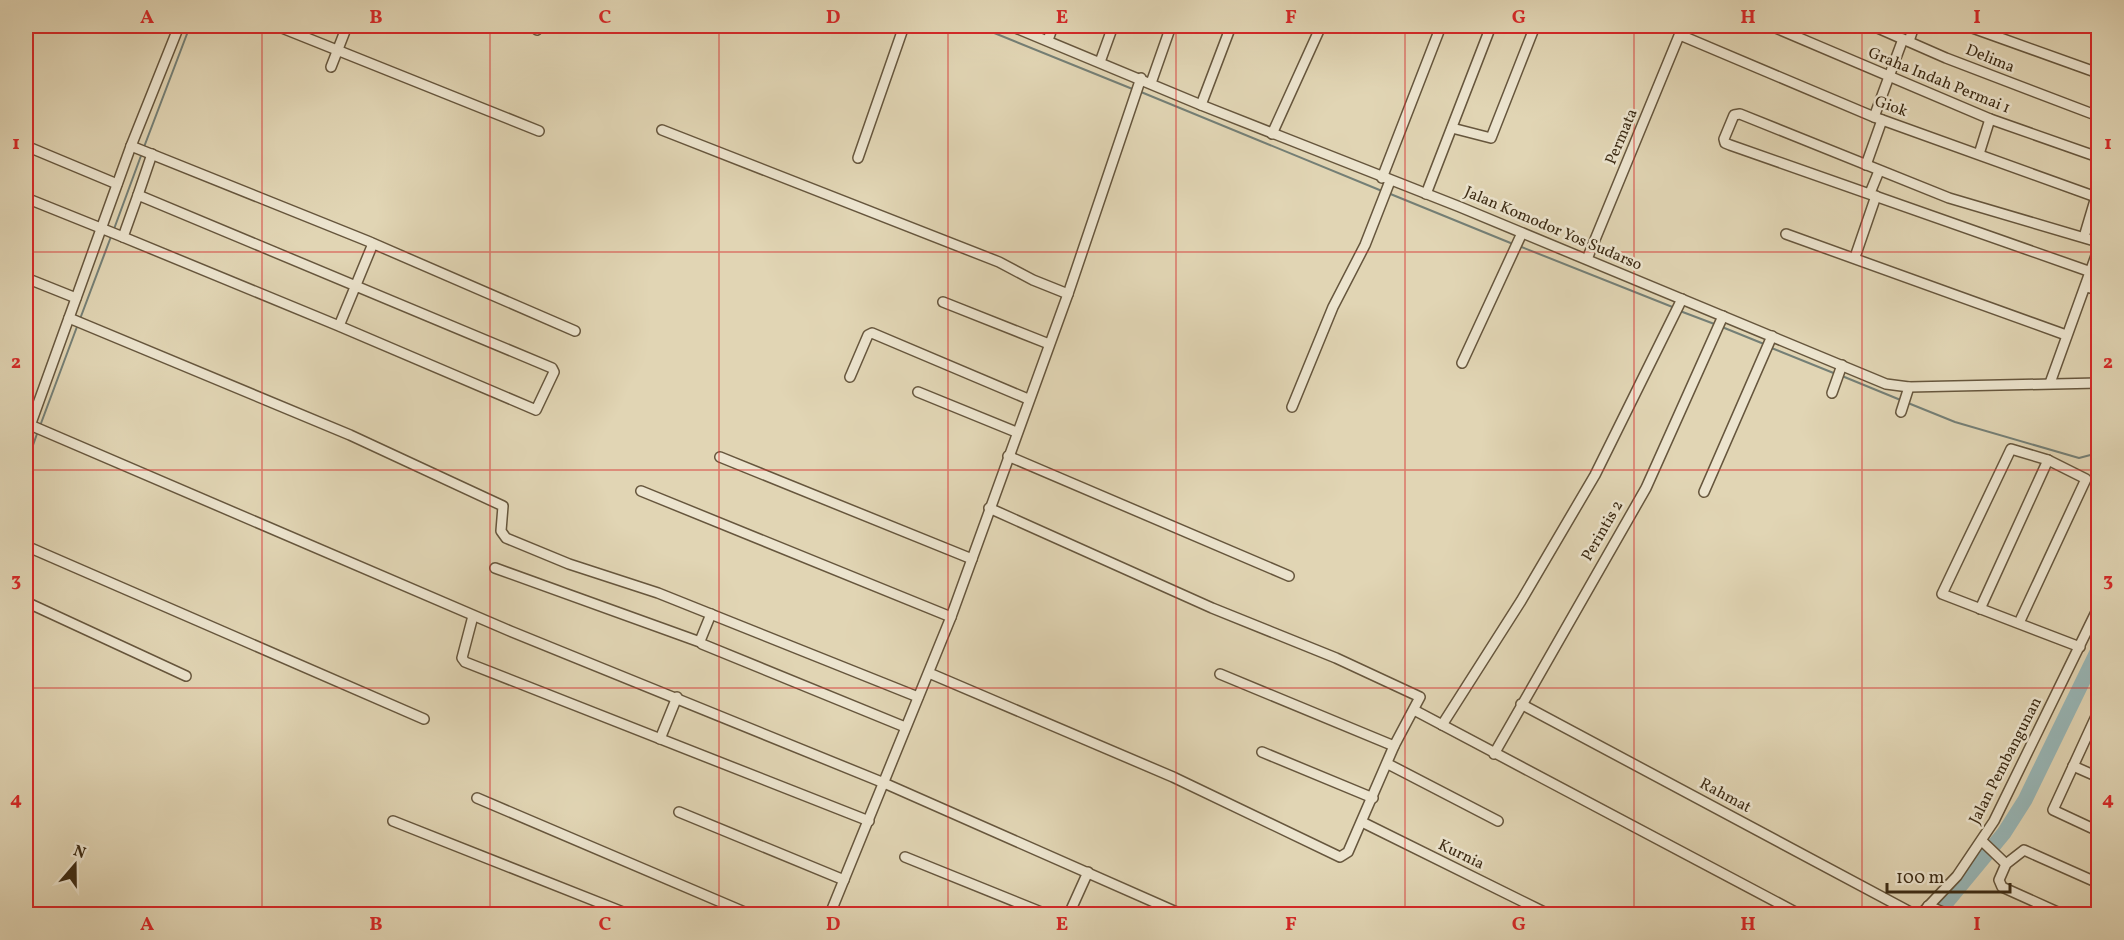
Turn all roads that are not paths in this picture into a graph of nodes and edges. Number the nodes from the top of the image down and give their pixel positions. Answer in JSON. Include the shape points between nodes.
{"nodes":[{"id":1,"x":179,"y":26,"type":"edge"},
{"id":2,"x":277,"y":26,"type":"edge"},
{"id":3,"x":347,"y":26,"type":"edge"},
{"id":4,"x":904,"y":26,"type":"edge"},
{"id":5,"x":1011,"y":26,"type":"edge"},
{"id":6,"x":1053,"y":26,"type":"edge"},
{"id":7,"x":1113,"y":26,"type":"edge"},
{"id":8,"x":1171,"y":26,"type":"edge"},
{"id":9,"x":1231,"y":26,"type":"edge"},
{"id":10,"x":1321,"y":26,"type":"edge"},
{"id":11,"x":1441,"y":26,"type":"edge"},
{"id":12,"x":1491,"y":26,"type":"edge"},
{"id":13,"x":1535,"y":26,"type":"edge"},
{"id":14,"x":1683,"y":26,"type":"edge"},
{"id":15,"x":1771,"y":26,"type":"edge"},
{"id":16,"x":1873,"y":26,"type":"edge"},
{"id":17,"x":1914,"y":26,"type":"edge"},
{"id":18,"x":1966,"y":26,"type":"edge"},
{"id":19,"x":1680,"y":35,"type":"junction"},
{"id":20,"x":1048,"y":40,"type":"junction"},
{"id":21,"x":1906,"y":40,"type":"junction"},
{"id":22,"x":338,"y":50,"type":"junction"},
{"id":23,"x":1100,"y":62,"type":"junction"},
{"id":24,"x":331,"y":67,"type":"dead end"},
{"id":25,"x":2098,"y":73,"type":"edge"},
{"id":26,"x":1889,"y":77,"type":"junction"},
{"id":27,"x":1139,"y":81,"type":"junction"},
{"id":28,"x":1151,"y":82,"type":"junction"},
{"id":29,"x":1201,"y":105,"type":"junction"},
{"id":30,"x":2098,"y":116,"type":"edge"},
{"id":31,"x":1878,"y":118,"type":"junction"},
{"id":32,"x":1990,"y":119,"type":"junction"},
{"id":33,"x":1452,"y":128,"type":"junction"},
{"id":34,"x":662,"y":130,"type":"dead end"},
{"id":35,"x":539,"y":131,"type":"dead end"},
{"id":36,"x":1272,"y":134,"type":"junction"},
{"id":37,"x":26,"y":146,"type":"edge"},
{"id":38,"x":132,"y":146,"type":"junction"},
{"id":39,"x":151,"y":154,"type":"junction"},
{"id":40,"x":1978,"y":154,"type":"junction"},
{"id":41,"x":2098,"y":157,"type":"edge"},
{"id":42,"x":858,"y":158,"type":"dead end"},
{"id":43,"x":1866,"y":165,"type":"junction"},
{"id":44,"x":1879,"y":171,"type":"junction"},
{"id":45,"x":1386,"y":183,"type":"junction"},
{"id":46,"x":117,"y":184,"type":"junction"},
{"id":47,"x":2097,"y":193,"type":"edge"},
{"id":48,"x":1426,"y":194,"type":"junction"},
{"id":49,"x":1873,"y":194,"type":"junction"},
{"id":50,"x":138,"y":195,"type":"junction"},
{"id":51,"x":26,"y":198,"type":"edge"},
{"id":52,"x":104,"y":229,"type":"junction"},
{"id":53,"x":1786,"y":234,"type":"dead end"},
{"id":54,"x":121,"y":236,"type":"junction"},
{"id":55,"x":1520,"y":236,"type":"junction"},
{"id":56,"x":2084,"y":237,"type":"junction"},
{"id":57,"x":2098,"y":242,"type":"edge"},
{"id":58,"x":372,"y":243,"type":"junction"},
{"id":59,"x":2098,"y":250,"type":"edge"},
{"id":60,"x":1855,"y":258,"type":"junction"},
{"id":61,"x":1587,"y":260,"type":"junction"},
{"id":62,"x":2091,"y":272,"type":"junction"},
{"id":63,"x":26,"y":278,"type":"edge"},
{"id":64,"x":356,"y":285,"type":"junction"},
{"id":65,"x":2086,"y":287,"type":"junction"},
{"id":66,"x":2098,"y":290,"type":"edge"},
{"id":67,"x":1068,"y":294,"type":"junction"},
{"id":68,"x":76,"y":298,"type":"junction"},
{"id":69,"x":943,"y":302,"type":"dead end"},
{"id":70,"x":1680,"y":302,"type":"junction"},
{"id":71,"x":73,"y":320,"type":"junction"},
{"id":72,"x":1721,"y":320,"type":"junction"},
{"id":73,"x":339,"y":326,"type":"junction"},
{"id":74,"x":575,"y":330,"type":"dead end"},
{"id":75,"x":2066,"y":334,"type":"junction"},
{"id":76,"x":1770,"y":339,"type":"junction"},
{"id":77,"x":1049,"y":344,"type":"junction"},
{"id":78,"x":1462,"y":363,"type":"dead end"},
{"id":79,"x":1841,"y":367,"type":"junction"},
{"id":80,"x":850,"y":377,"type":"dead end"},
{"id":81,"x":2050,"y":383,"type":"junction"},
{"id":82,"x":2098,"y":383,"type":"edge"},
{"id":83,"x":1908,"y":391,"type":"junction"},
{"id":84,"x":918,"y":392,"type":"dead end"},
{"id":85,"x":1832,"y":393,"type":"dead end"},
{"id":86,"x":1028,"y":399,"type":"junction"},
{"id":87,"x":1292,"y":407,"type":"dead end"},
{"id":88,"x":1902,"y":409,"type":"dead end"},
{"id":89,"x":28,"y":430,"type":"edge"},
{"id":90,"x":1016,"y":432,"type":"junction"},
{"id":91,"x":1008,"y":456,"type":"junction"},
{"id":92,"x":720,"y":457,"type":"dead end"},
{"id":93,"x":2048,"y":460,"type":"junction"},
{"id":94,"x":641,"y":491,"type":"dead end"},
{"id":95,"x":1704,"y":492,"type":"dead end"},
{"id":96,"x":989,"y":508,"type":"junction"},
{"id":97,"x":26,"y":546,"type":"edge"},
{"id":98,"x":972,"y":559,"type":"junction"},
{"id":99,"x":495,"y":568,"type":"dead end"},
{"id":100,"x":1289,"y":576,"type":"dead end"},
{"id":101,"x":26,"y":602,"type":"edge"},
{"id":102,"x":2098,"y":608,"type":"edge"},
{"id":103,"x":1980,"y":609,"type":"junction"},
{"id":104,"x":711,"y":614,"type":"junction"},
{"id":105,"x":473,"y":616,"type":"junction"},
{"id":106,"x":951,"y":617,"type":"junction"},
{"id":107,"x":2019,"y":623,"type":"junction"},
{"id":108,"x":700,"y":642,"type":"junction"},
{"id":109,"x":2080,"y":647,"type":"junction"},
{"id":110,"x":929,"y":673,"type":"junction"},
{"id":111,"x":1220,"y":674,"type":"dead end"},
{"id":112,"x":186,"y":676,"type":"dead end"},
{"id":113,"x":677,"y":697,"type":"junction"},
{"id":114,"x":918,"y":697,"type":"junction"},
{"id":115,"x":1521,"y":704,"type":"junction"},
{"id":116,"x":1414,"y":710,"type":"junction"},
{"id":117,"x":2097,"y":717,"type":"edge"},
{"id":118,"x":424,"y":719,"type":"dead end"},
{"id":119,"x":1442,"y":725,"type":"junction"},
{"id":120,"x":905,"y":727,"type":"junction"},
{"id":121,"x":660,"y":739,"type":"junction"},
{"id":122,"x":1394,"y":746,"type":"junction"},
{"id":123,"x":1262,"y":752,"type":"dead end"},
{"id":124,"x":1494,"y":754,"type":"junction"},
{"id":125,"x":1388,"y":764,"type":"junction"},
{"id":126,"x":2073,"y":766,"type":"junction"},
{"id":127,"x":2098,"y":777,"type":"edge"},
{"id":128,"x":884,"y":783,"type":"junction"},
{"id":129,"x":477,"y":798,"type":"dead end"},
{"id":130,"x":1373,"y":798,"type":"junction"},
{"id":131,"x":679,"y":812,"type":"dead end"},
{"id":132,"x":393,"y":821,"type":"dead end"},
{"id":133,"x":869,"y":821,"type":"junction"},
{"id":134,"x":1498,"y":821,"type":"dead end"},
{"id":135,"x":1362,"y":822,"type":"junction"},
{"id":136,"x":2098,"y":831,"type":"edge"},
{"id":137,"x":1985,"y":844,"type":"junction"},
{"id":138,"x":905,"y":857,"type":"dead end"},
{"id":139,"x":2004,"y":861,"type":"junction"},
{"id":140,"x":1088,"y":872,"type":"junction"},
{"id":141,"x":844,"y":880,"type":"junction"},
{"id":142,"x":2098,"y":883,"type":"edge"},
{"id":143,"x":1932,"y":908,"type":"junction"},
{"id":144,"x":628,"y":915,"type":"edge"},
{"id":145,"x":749,"y":915,"type":"edge"},
{"id":146,"x":830,"y":915,"type":"edge"},
{"id":147,"x":1046,"y":915,"type":"edge"},
{"id":148,"x":1069,"y":915,"type":"edge"},
{"id":149,"x":1181,"y":915,"type":"edge"},
{"id":150,"x":1548,"y":915,"type":"edge"},
{"id":151,"x":1799,"y":915,"type":"edge"},
{"id":152,"x":1914,"y":915,"type":"edge"},
{"id":153,"x":1921,"y":915,"type":"edge"},
{"id":154,"x":1947,"y":915,"type":"edge"},
{"id":155,"x":2062,"y":915,"type":"edge"}],
"edges":[{"from":1,"to":38,"type":"street"},
{"from":2,"to":22,"type":"street"},
{"from":3,"to":22,"type":"street"},
{"from":4,"to":42,"type":"street"},
{"from":5,"to":20,"type":"street","name":"Jalan Komodor Yos Sudarso"},
{"from":6,"to":20,"type":"street"},
{"from":7,"to":23,"type":"street"},
{"from":8,"to":28,"type":"street"},
{"from":9,"to":29,"type":"street"},
{"from":10,"to":36,"type":"street"},
{"from":11,"to":45,"type":"street"},
{"from":12,"to":33,"type":"street"},
{"from":13,"to":33,"type":"street","via":[[1491,138]]},
{"from":14,"to":19,"type":"street","name":"Permata"},
{"from":15,"to":26,"type":"street","name":"Graha Indah Permai 1"},
{"from":16,"to":21,"type":"street","name":"Delima"},
{"from":17,"to":21,"type":"street"},
{"from":18,"to":25,"type":"street"},
{"from":19,"to":31,"type":"street","name":"Giok"},
{"from":19,"to":61,"type":"street","name":"Permata"},
{"from":20,"to":23,"type":"street","name":"Jalan Komodor Yos Sudarso"},
{"from":21,"to":26,"type":"street"},
{"from":21,"to":30,"type":"street","name":"Delima"},
{"from":22,"to":24,"type":"street"},
{"from":22,"to":35,"type":"street"},
{"from":23,"to":27,"type":"street","name":"Jalan Komodor Yos Sudarso"},
{"from":26,"to":31,"type":"street"},
{"from":26,"to":32,"type":"street","name":"Graha Indah Permai 1"},
{"from":27,"to":28,"type":"street","name":"Jalan Komodor Yos Sudarso"},
{"from":27,"to":67,"type":"street"},
{"from":28,"to":29,"type":"street","name":"Jalan Komodor Yos Sudarso"},
{"from":29,"to":36,"type":"street","name":"Jalan Komodor Yos Sudarso"},
{"from":31,"to":40,"type":"street","name":"Giok"},
{"from":31,"to":43,"type":"street"},
{"from":32,"to":40,"type":"street"},
{"from":32,"to":41,"type":"street","name":"Graha Indah Permai 1"},
{"from":33,"to":48,"type":"street"},
{"from":34,"to":67,"type":"street","via":[[999,262]]},
{"from":36,"to":45,"type":"street","name":"Jalan Komodor Yos Sudarso"},
{"from":37,"to":46,"type":"street"},
{"from":38,"to":39,"type":"street"},
{"from":38,"to":46,"type":"street"},
{"from":39,"to":50,"type":"street"},
{"from":39,"to":58,"type":"street"},
{"from":40,"to":47,"type":"street","name":"Giok"},
{"from":43,"to":44,"type":"street"},
{"from":43,"to":49,"type":"street","via":[[1736,113],[1724,139],[1730,145]]},
{"from":44,"to":49,"type":"street"},
{"from":44,"to":56,"type":"street","via":[[1949,198]]},
{"from":45,"to":48,"type":"street","name":"Jalan Komodor Yos Sudarso"},
{"from":45,"to":87,"type":"street","via":[[1365,245],[1333,307]]},
{"from":46,"to":52,"type":"street"},
{"from":47,"to":56,"type":"street"},
{"from":48,"to":55,"type":"street","name":"Jalan Komodor Yos Sudarso"},
{"from":49,"to":60,"type":"street"},
{"from":49,"to":62,"type":"street"},
{"from":50,"to":54,"type":"street"},
{"from":50,"to":64,"type":"street"},
{"from":51,"to":52,"type":"street"},
{"from":52,"to":54,"type":"street"},
{"from":52,"to":68,"type":"street"},
{"from":53,"to":60,"type":"street"},
{"from":54,"to":73,"type":"street"},
{"from":55,"to":61,"type":"street","name":"Jalan Komodor Yos Sudarso"},
{"from":55,"to":78,"type":"street"},
{"from":56,"to":57,"type":"street"},
{"from":58,"to":64,"type":"street"},
{"from":58,"to":74,"type":"street"},
{"from":59,"to":62,"type":"street"},
{"from":60,"to":75,"type":"street"},
{"from":61,"to":70,"type":"street","name":"Jalan Komodor Yos Sudarso"},
{"from":62,"to":65,"type":"street"},
{"from":63,"to":68,"type":"street"},
{"from":64,"to":73,"type":"street"},
{"from":64,"to":73,"type":"street","via":[[554,372],[536,410]]},
{"from":65,"to":66,"type":"street"},
{"from":65,"to":75,"type":"street"},
{"from":67,"to":77,"type":"street"},
{"from":68,"to":71,"type":"street"},
{"from":69,"to":77,"type":"street"},
{"from":70,"to":72,"type":"street","name":"Jalan Komodor Yos Sudarso"},
{"from":70,"to":119,"type":"street","via":[[1595,475]]},
{"from":71,"to":89,"type":"street"},
{"from":71,"to":104,"type":"street","via":[[350,435],[503,506],[501,531],[506,538]]},
{"from":72,"to":76,"type":"street","name":"Jalan Komodor Yos Sudarso"},
{"from":72,"to":115,"type":"street","name":"Perintis 2","via":[[1646,488]]},
{"from":75,"to":81,"type":"street"},
{"from":76,"to":79,"type":"street","name":"Jalan Komodor Yos Sudarso"},
{"from":76,"to":95,"type":"street"},
{"from":77,"to":86,"type":"street"},
{"from":79,"to":83,"type":"street","name":"Jalan Komodor Yos Sudarso"},
{"from":79,"to":85,"type":"street"},
{"from":80,"to":86,"type":"street","via":[[872,333]]},
{"from":81,"to":82,"type":"street","name":"Jalan Komodor Yos Sudarso"},
{"from":81,"to":83,"type":"street","name":"Jalan Komodor Yos Sudarso"},
{"from":83,"to":88,"type":"street"},
{"from":84,"to":90,"type":"street"},
{"from":86,"to":90,"type":"street"},
{"from":89,"to":105,"type":"street","via":[[47,432]]},
{"from":90,"to":91,"type":"street"},
{"from":91,"to":96,"type":"street"},
{"from":91,"to":100,"type":"street"},
{"from":92,"to":98,"type":"street"},
{"from":93,"to":103,"type":"street"},
{"from":93,"to":103,"type":"street","via":[[2015,448],[2010,450],[1942,592]]},
{"from":93,"to":107,"type":"street","via":[[2085,477],[2086,482]]},
{"from":94,"to":106,"type":"street"},
{"from":96,"to":98,"type":"street"},
{"from":96,"to":116,"type":"street","via":[[1420,697]]},
{"from":97,"to":118,"type":"street"},
{"from":98,"to":106,"type":"street"},
{"from":99,"to":108,"type":"street"},
{"from":101,"to":112,"type":"street"},
{"from":102,"to":109,"type":"street","name":"Jalan Pembangunan"},
{"from":103,"to":107,"type":"street"},
{"from":104,"to":108,"type":"street"},
{"from":104,"to":114,"type":"street"},
{"from":105,"to":113,"type":"street"},
{"from":105,"to":121,"type":"street","via":[[462,658],[465,662]]},
{"from":106,"to":110,"type":"street"},
{"from":107,"to":109,"type":"street"},
{"from":108,"to":120,"type":"street"},
{"from":109,"to":137,"type":"street","name":"Jalan Pembangunan"},
{"from":110,"to":114,"type":"street"},
{"from":110,"to":135,"type":"street","via":[[1173,777],[1340,857],[1348,852]]},
{"from":111,"to":122,"type":"street"},
{"from":113,"to":121,"type":"street"},
{"from":113,"to":128,"type":"street"},
{"from":114,"to":120,"type":"street"},
{"from":115,"to":124,"type":"street","name":"Perintis 2"},
{"from":115,"to":152,"type":"street","name":"Rahmat"},
{"from":116,"to":119,"type":"street"},
{"from":116,"to":122,"type":"street"},
{"from":117,"to":126,"type":"street"},
{"from":119,"to":124,"type":"street"},
{"from":120,"to":128,"type":"street"},
{"from":121,"to":133,"type":"street"},
{"from":122,"to":125,"type":"street"},
{"from":123,"to":130,"type":"street"},
{"from":124,"to":151,"type":"street"},
{"from":125,"to":130,"type":"street"},
{"from":125,"to":134,"type":"street"},
{"from":126,"to":127,"type":"street"},
{"from":126,"to":136,"type":"street","via":[[2053,810]]},
{"from":128,"to":133,"type":"street"},
{"from":128,"to":140,"type":"street"},
{"from":129,"to":145,"type":"street"},
{"from":130,"to":135,"type":"street"},
{"from":131,"to":141,"type":"street"},
{"from":132,"to":144,"type":"street"},
{"from":133,"to":141,"type":"street"},
{"from":135,"to":150,"type":"street","name":"Kurnia"},
{"from":137,"to":139,"type":"street"},
{"from":137,"to":143,"type":"street","name":"Jalan Pembangunan"},
{"from":138,"to":147,"type":"street"},
{"from":139,"to":142,"type":"street","via":[[2024,850]]},
{"from":139,"to":155,"type":"street","via":[[1999,879],[2002,887]]},
{"from":140,"to":148,"type":"street"},
{"from":140,"to":149,"type":"street"},
{"from":141,"to":146,"type":"street"},
{"from":143,"to":153,"type":"street","name":"Jalan Pembangunan"},
{"from":143,"to":154,"type":"street"}]}
